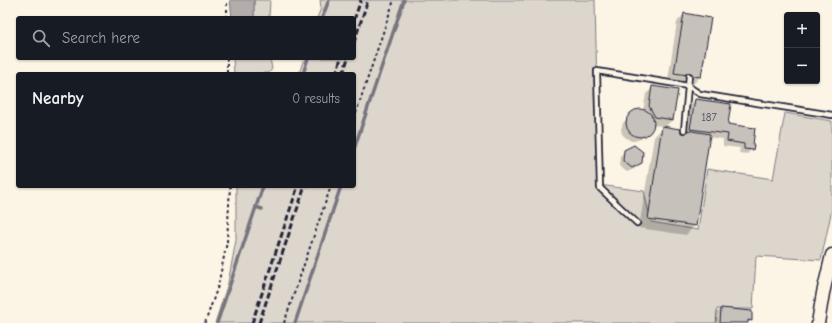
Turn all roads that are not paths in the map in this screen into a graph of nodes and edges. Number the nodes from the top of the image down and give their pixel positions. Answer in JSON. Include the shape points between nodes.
{"nodes":[{"id":1,"x":689,"y":76,"type":"dead end"},
{"id":2,"x":688,"y":86,"type":"junction"},
{"id":3,"x":832,"y":115,"type":"edge"},
{"id":4,"x":684,"y":130,"type":"dead end"},
{"id":5,"x":637,"y":223,"type":"dead end"},
{"id":6,"x":832,"y":255,"type":"edge"},
{"id":7,"x":818,"y":323,"type":"edge"}],
"edges":[{"from":1,"to":2,"type":"lane"},
{"from":2,"to":3,"type":"lane","via":[[700,94]]},
{"from":2,"to":4,"type":"lane"},
{"from":2,"to":5,"type":"lane","via":[[597,70],[600,188]]},
{"from":6,"to":7,"type":"street"}]}
